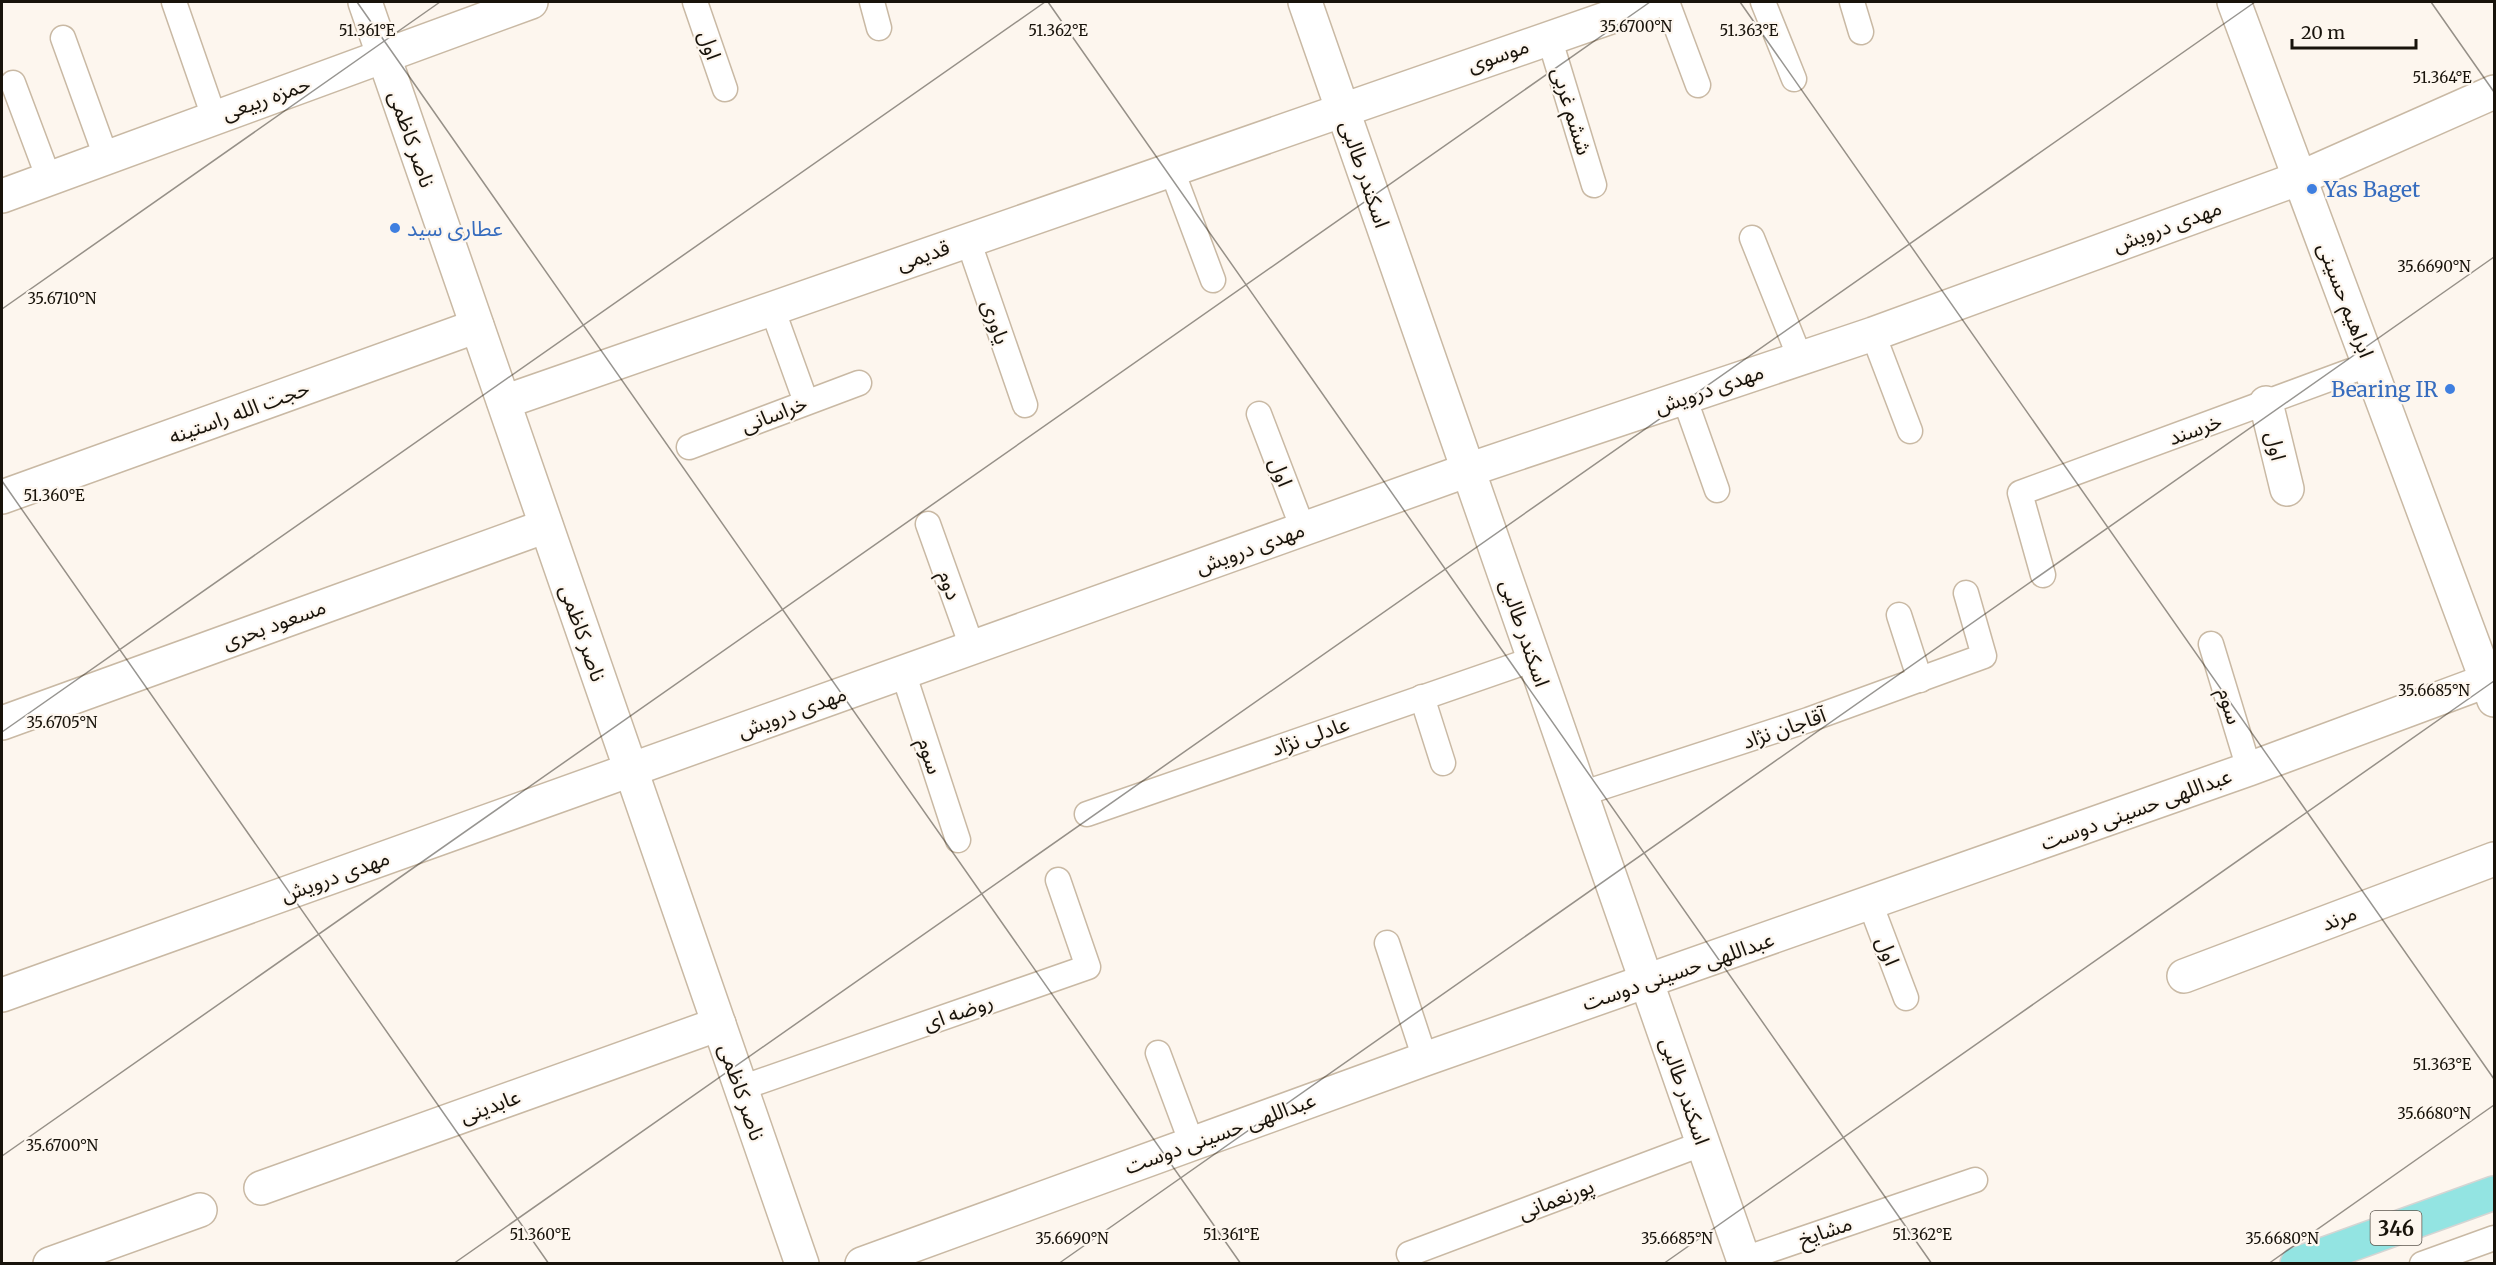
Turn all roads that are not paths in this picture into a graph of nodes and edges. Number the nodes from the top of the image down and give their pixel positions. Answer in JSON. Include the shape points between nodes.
{"nodes":[{"id":1,"x":174,"y":2,"type":"edge"},
{"id":2,"x":364,"y":2,"type":"edge"},
{"id":3,"x":531,"y":2,"type":"edge"},
{"id":4,"x":695,"y":2,"type":"edge"},
{"id":5,"x":872,"y":2,"type":"edge"},
{"id":6,"x":1305,"y":2,"type":"edge"},
{"id":7,"x":1654,"y":2,"type":"edge"},
{"id":8,"x":1667,"y":2,"type":"edge"},
{"id":9,"x":1763,"y":2,"type":"edge"},
{"id":10,"x":1852,"y":2,"type":"edge"},
{"id":11,"x":2234,"y":2,"type":"edge"},
{"id":12,"x":1615,"y":8,"type":"edge"},
{"id":13,"x":879,"y":28,"type":"dead end"},
{"id":14,"x":1861,"y":32,"type":"dead end"},
{"id":15,"x":1549,"y":37,"type":"junction"},
{"id":16,"x":63,"y":38,"type":"dead end"},
{"id":17,"x":383,"y":56,"type":"junction"},
{"id":18,"x":1794,"y":79,"type":"dead end"},
{"id":19,"x":13,"y":83,"type":"dead end"},
{"id":20,"x":1698,"y":85,"type":"dead end"},
{"id":21,"x":725,"y":89,"type":"dead end"},
{"id":22,"x":2494,"y":92,"type":"edge"},
{"id":23,"x":1342,"y":108,"type":"junction"},
{"id":24,"x":214,"y":117,"type":"junction"},
{"id":25,"x":106,"y":157,"type":"junction"},
{"id":26,"x":1171,"y":168,"type":"junction"},
{"id":27,"x":2300,"y":178,"type":"junction"},
{"id":28,"x":49,"y":179,"type":"junction"},
{"id":29,"x":1594,"y":186,"type":"dead end"},
{"id":30,"x":2,"y":196,"type":"edge"},
{"id":31,"x":1752,"y":238,"type":"dead end"},
{"id":32,"x":968,"y":240,"type":"junction"},
{"id":33,"x":1213,"y":280,"type":"dead end"},
{"id":34,"x":772,"y":308,"type":"junction"},
{"id":35,"x":477,"y":326,"type":"junction"},
{"id":36,"x":1873,"y":334,"type":"junction"},
{"id":37,"x":1800,"y":358,"type":"junction"},
{"id":38,"x":2370,"y":364,"type":"junction"},
{"id":39,"x":859,"y":383,"type":"dead end"},
{"id":40,"x":1684,"y":397,"type":"junction"},
{"id":41,"x":504,"y":402,"type":"junction"},
{"id":42,"x":806,"y":402,"type":"junction"},
{"id":43,"x":2266,"y":403,"type":"junction"},
{"id":44,"x":1025,"y":405,"type":"dead end"},
{"id":45,"x":1259,"y":414,"type":"dead end"},
{"id":46,"x":1910,"y":431,"type":"dead end"},
{"id":47,"x":689,"y":447,"type":"dead end"},
{"id":48,"x":1468,"y":470,"type":"junction"},
{"id":49,"x":2287,"y":489,"type":"dead end"},
{"id":50,"x":1717,"y":490,"type":"dead end"},
{"id":51,"x":2,"y":497,"type":"edge"},
{"id":52,"x":928,"y":524,"type":"dead end"},
{"id":53,"x":546,"y":526,"type":"junction"},
{"id":54,"x":1303,"y":529,"type":"junction"},
{"id":55,"x":2043,"y":575,"type":"dead end"},
{"id":56,"x":1966,"y":593,"type":"dead end"},
{"id":57,"x":1899,"y":615,"type":"dead end"},
{"id":58,"x":2211,"y":644,"type":"dead end"},
{"id":59,"x":972,"y":647,"type":"junction"},
{"id":60,"x":1534,"y":659,"type":"junction"},
{"id":61,"x":903,"y":672,"type":"junction"},
{"id":62,"x":1920,"y":680,"type":"junction"},
{"id":63,"x":2492,"y":686,"type":"edge"},
{"id":64,"x":1422,"y":697,"type":"junction"},
{"id":65,"x":2,"y":723,"type":"edge"},
{"id":66,"x":1443,"y":763,"type":"dead end"},
{"id":67,"x":631,"y":769,"type":"junction"},
{"id":68,"x":2249,"y":769,"type":"junction"},
{"id":69,"x":1581,"y":794,"type":"junction"},
{"id":70,"x":1087,"y":814,"type":"dead end"},
{"id":71,"x":958,"y":840,"type":"dead end"},
{"id":72,"x":2494,"y":859,"type":"edge"},
{"id":73,"x":1058,"y":880,"type":"dead end"},
{"id":74,"x":1870,"y":903,"type":"junction"},
{"id":75,"x":1386,"y":943,"type":"dead end"},
{"id":76,"x":2184,"y":976,"type":"dead end"},
{"id":77,"x":1647,"y":982,"type":"junction"},
{"id":78,"x":2,"y":995,"type":"edge"},
{"id":79,"x":1906,"y":998,"type":"dead end"},
{"id":80,"x":719,"y":1024,"type":"junction"},
{"id":81,"x":1158,"y":1053,"type":"dead end"},
{"id":82,"x":1425,"y":1059,"type":"junction"},
{"id":83,"x":741,"y":1088,"type":"junction"},
{"id":84,"x":1704,"y":1143,"type":"junction"},
{"id":85,"x":1192,"y":1144,"type":"junction"},
{"id":86,"x":1975,"y":1180,"type":"dead end"},
{"id":87,"x":261,"y":1188,"type":"dead end"},
{"id":88,"x":2494,"y":1193,"type":"edge"},
{"id":89,"x":200,"y":1210,"type":"dead end"},
{"id":90,"x":2494,"y":1238,"type":"edge"},
{"id":91,"x":1409,"y":1254,"type":"dead end"},
{"id":92,"x":1744,"y":1261,"type":"edge"},
{"id":93,"x":50,"y":1263,"type":"edge"},
{"id":94,"x":802,"y":1263,"type":"edge"},
{"id":95,"x":862,"y":1263,"type":"edge"},
{"id":96,"x":2297,"y":1263,"type":"edge"},
{"id":97,"x":2422,"y":1263,"type":"edge"}],
"edges":[{"from":1,"to":24,"type":"lane"},
{"from":2,"to":17,"type":"street","name":"ناصر کاظمی"},
{"from":3,"to":17,"type":"street","name":"حمزه ربیعی"},
{"from":4,"to":21,"type":"lane","name":"اول"},
{"from":5,"to":13,"type":"lane"},
{"from":6,"to":23,"type":"street","name":"اسکندر طالبی"},
{"from":7,"to":12,"type":"street","name":"موسوی"},
{"from":8,"to":20,"type":"lane"},
{"from":9,"to":18,"type":"lane"},
{"from":10,"to":14,"type":"lane"},
{"from":11,"to":27,"type":"street","name":"ابراهیم حسینی"},
{"from":12,"to":15,"type":"street","name":"موسوی"},
{"from":15,"to":23,"type":"street","name":"موسوی"},
{"from":15,"to":29,"type":"lane","name":"ششم غربی"},
{"from":16,"to":25,"type":"lane"},
{"from":17,"to":24,"type":"street","name":"حمزه ربیعی"},
{"from":17,"to":35,"type":"street","name":"ناصر کاظمی"},
{"from":19,"to":28,"type":"lane"},
{"from":22,"to":27,"type":"street","name":"مهدی درویش"},
{"from":23,"to":26,"type":"street","name":"قدیمی"},
{"from":23,"to":48,"type":"street","name":"اسکندر طالبی"},
{"from":24,"to":25,"type":"street","name":"حمزه ربیعی"},
{"from":25,"to":28,"type":"street","name":"حمزه ربیعی"},
{"from":26,"to":32,"type":"street","name":"قدیمی"},
{"from":26,"to":33,"type":"lane"},
{"from":27,"to":36,"type":"street","name":"مهدی درویش"},
{"from":27,"to":38,"type":"street","name":"ابراهیم حسینی"},
{"from":28,"to":30,"type":"street","name":"حمزه ربیعی"},
{"from":31,"to":37,"type":"lane"},
{"from":32,"to":34,"type":"street","name":"قدیمی"},
{"from":32,"to":44,"type":"lane","name":"یاوری"},
{"from":34,"to":41,"type":"street","name":"قدیمی"},
{"from":34,"to":42,"type":"lane"},
{"from":35,"to":41,"type":"street","name":"ناصر کاظمی"},
{"from":35,"to":51,"type":"street","name":"حجت الله راستینه"},
{"from":36,"to":37,"type":"street","name":"مهدی درویش"},
{"from":36,"to":46,"type":"lane"},
{"from":37,"to":40,"type":"street","name":"مهدی درویش"},
{"from":38,"to":43,"type":"lane","name":"خرسند"},
{"from":38,"to":63,"type":"street","name":"ابراهیم حسینی"},
{"from":39,"to":42,"type":"lane","name":"خراسانی"},
{"from":40,"to":48,"type":"street","name":"مهدی درویش"},
{"from":40,"to":50,"type":"lane"},
{"from":41,"to":53,"type":"street","name":"ناصر کاظمی"},
{"from":42,"to":47,"type":"lane","name":"خراسانی"},
{"from":43,"to":49,"type":"street","name":"اول"},
{"from":43,"to":55,"type":"lane","name":"خرسند","via":[[2020,493]]},
{"from":45,"to":54,"type":"lane","name":"اول"},
{"from":48,"to":54,"type":"street","name":"مهدی درویش"},
{"from":48,"to":60,"type":"street","name":"اسکندر طالبی"},
{"from":52,"to":59,"type":"lane","name":"دوم"},
{"from":53,"to":65,"type":"street","name":"مسعود بحری"},
{"from":53,"to":67,"type":"street","name":"ناصر کاظمی"},
{"from":54,"to":59,"type":"street","name":"مهدی درویش"},
{"from":56,"to":62,"type":"lane","name":"آقاجان نژاد","via":[[1984,656]]},
{"from":57,"to":62,"type":"lane"},
{"from":58,"to":68,"type":"lane","name":"سوم"},
{"from":59,"to":61,"type":"street","name":"مهدی درویش"},
{"from":60,"to":64,"type":"lane","name":"عادلی نژاد"},
{"from":60,"to":69,"type":"street","name":"اسکندر طالبی"},
{"from":61,"to":67,"type":"street","name":"مهدی درویش"},
{"from":61,"to":71,"type":"lane","name":"سوم"},
{"from":62,"to":69,"type":"lane","name":"آقاجان نژاد"},
{"from":63,"to":68,"type":"street","name":"عبداللهی حسینی دوست"},
{"from":64,"to":66,"type":"lane"},
{"from":64,"to":70,"type":"lane","name":"عادلی نژاد"},
{"from":67,"to":78,"type":"street","name":"مهدی درویش"},
{"from":67,"to":80,"type":"street","name":"ناصر کاظمی"},
{"from":68,"to":74,"type":"street","name":"عبداللهی حسینی دوست"},
{"from":69,"to":77,"type":"street","name":"اسکندر طالبی"},
{"from":72,"to":76,"type":"street","name":"مرند"},
{"from":73,"to":83,"type":"lane","name":"روضه ای","via":[[1088,967]]},
{"from":74,"to":77,"type":"street","name":"عبداللهی حسینی دوست"},
{"from":74,"to":79,"type":"lane","name":"اول"},
{"from":75,"to":82,"type":"lane"},
{"from":77,"to":82,"type":"street","name":"عبداللهی حسینی دوست"},
{"from":77,"to":84,"type":"street","name":"اسکندر طالبی"},
{"from":80,"to":83,"type":"street","name":"ناصر کاظمی"},
{"from":80,"to":87,"type":"street","name":"عابدینی"},
{"from":81,"to":85,"type":"lane"},
{"from":82,"to":85,"type":"street","name":"عبداللهی حسینی دوست"},
{"from":83,"to":94,"type":"street","name":"ناصر کاظمی"},
{"from":84,"to":91,"type":"lane","name":"پورنعمانی"},
{"from":84,"to":92,"type":"street","name":"اسکندر طالبی"},
{"from":85,"to":95,"type":"street","name":"عبداللهی حسینی دوست"},
{"from":86,"to":92,"type":"lane","name":"مشایخ"},
{"from":88,"to":96,"type":"main road","number":"346"},
{"from":89,"to":93,"type":"street"},
{"from":90,"to":97,"type":"lane"}]}
